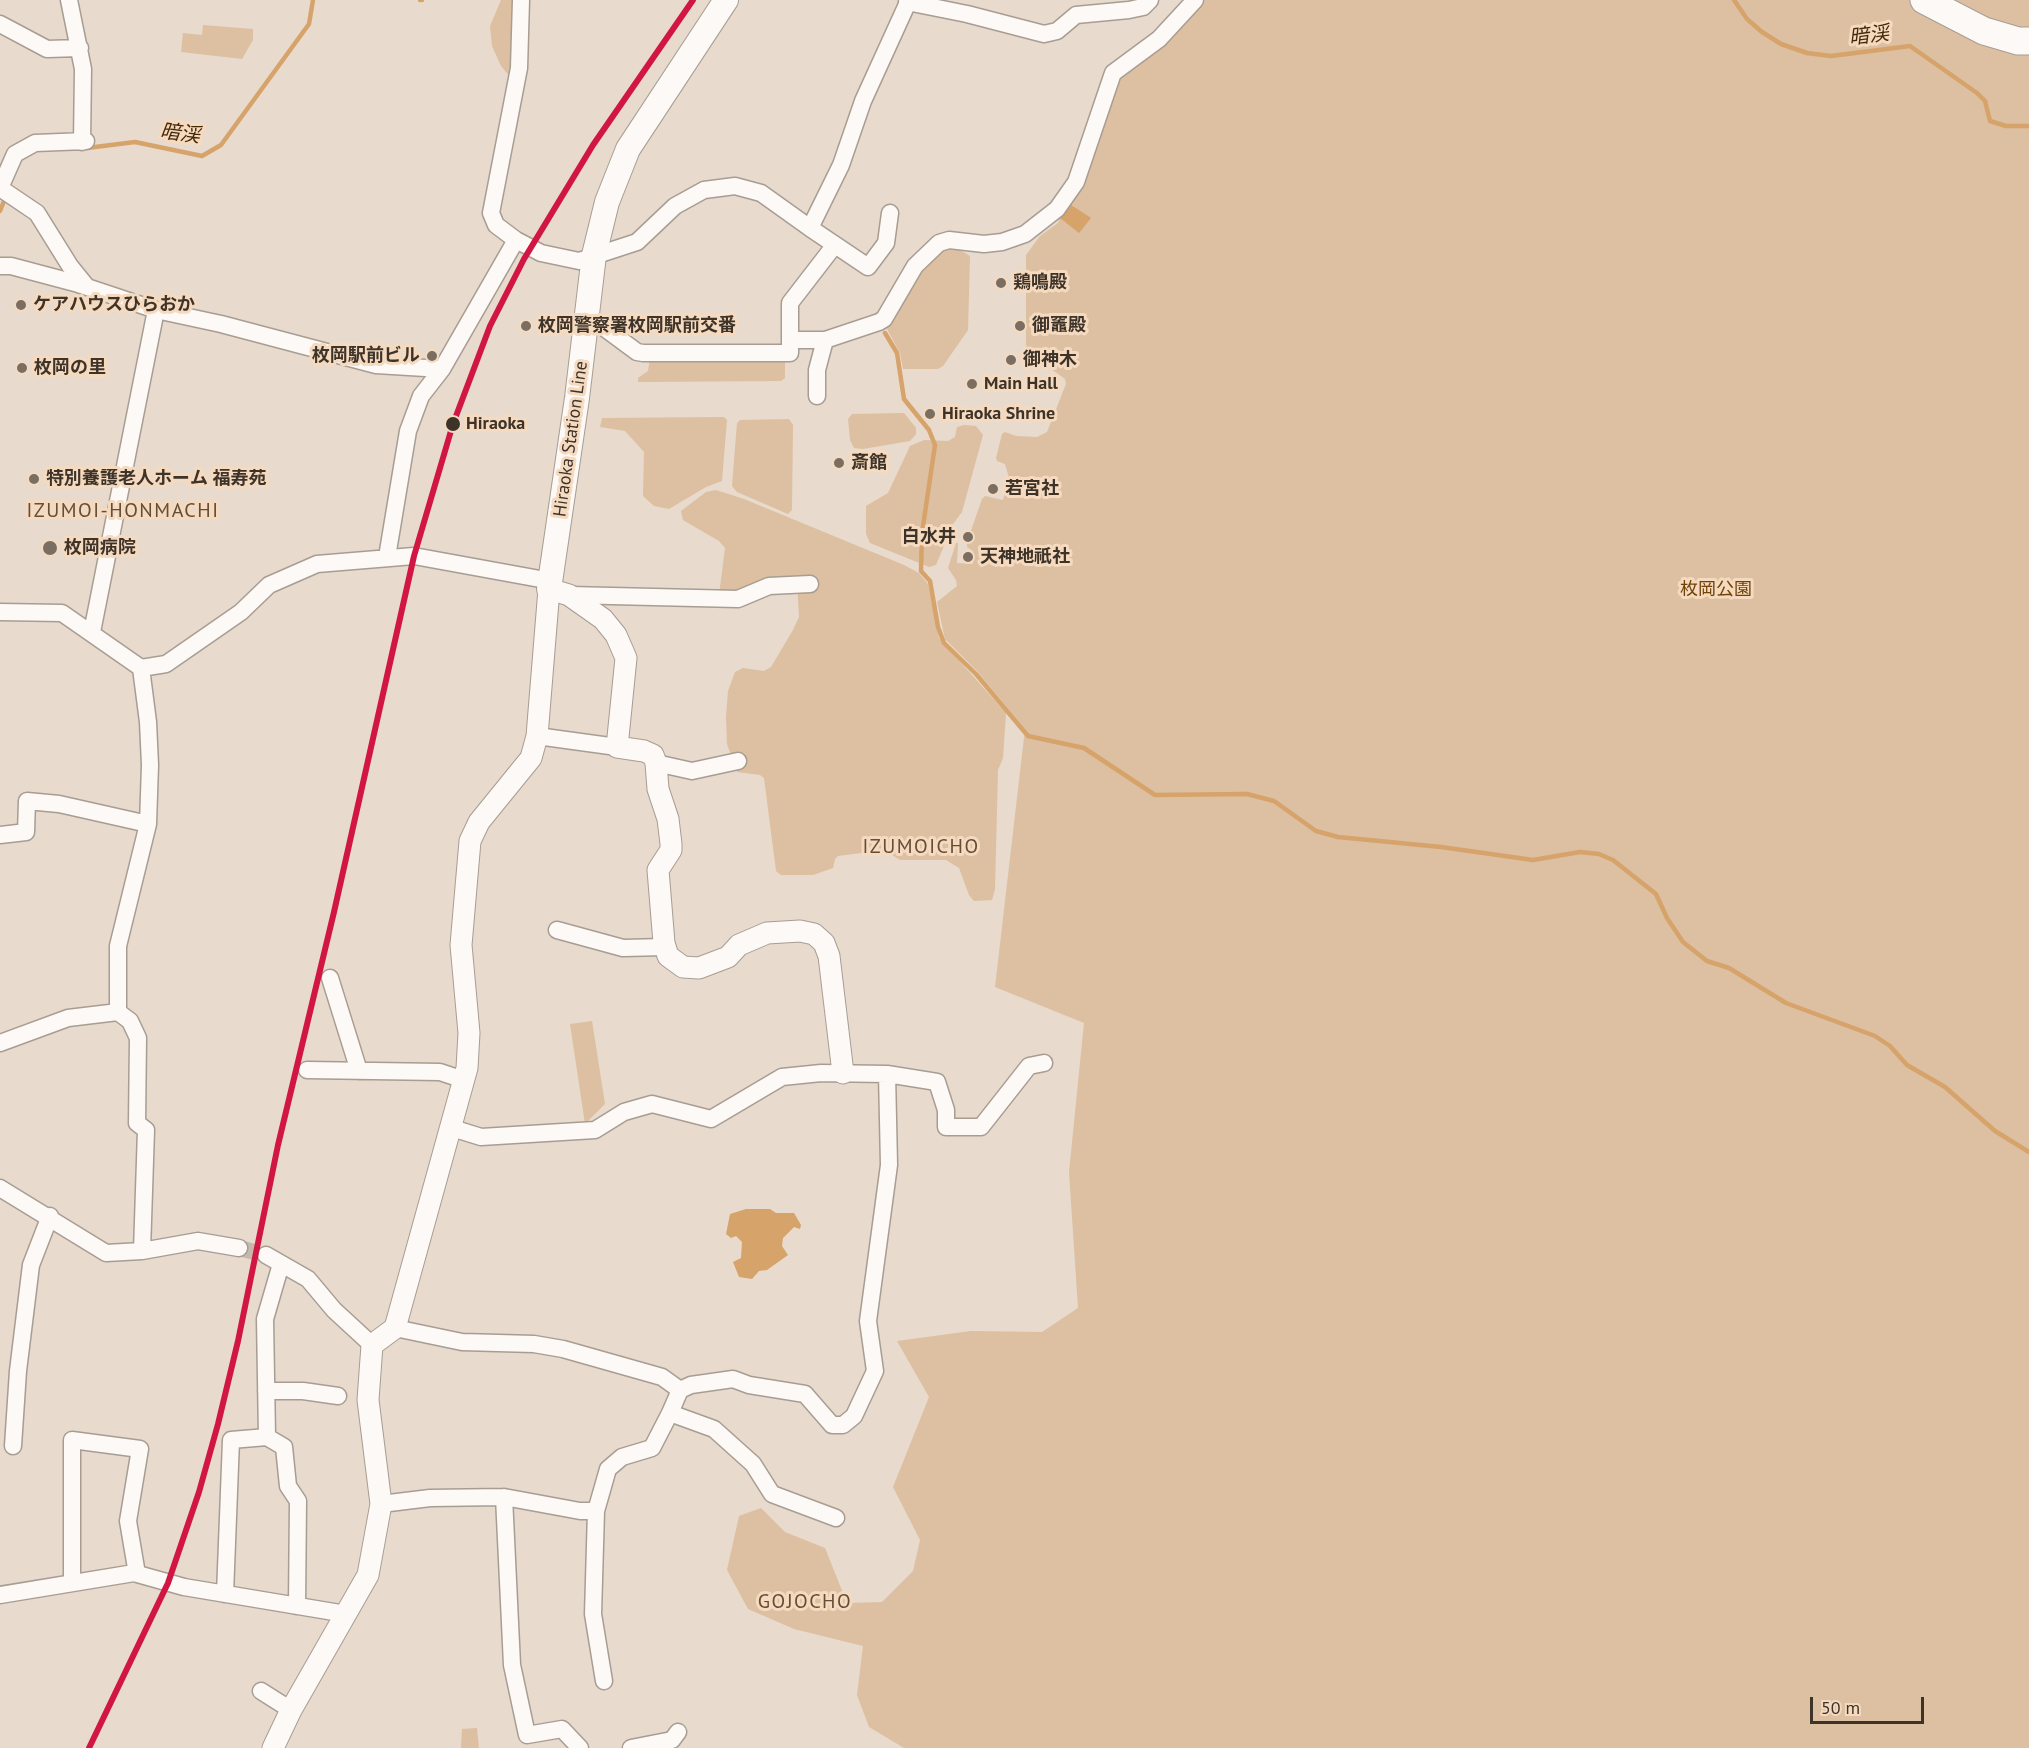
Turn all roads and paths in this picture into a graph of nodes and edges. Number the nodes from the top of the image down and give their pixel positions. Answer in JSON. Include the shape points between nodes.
{"nodes":[{"id":1,"x":69,"y":0,"type":"edge"},
{"id":2,"x":521,"y":0,"type":"edge"},
{"id":3,"x":726,"y":0,"type":"edge"},
{"id":4,"x":1097,"y":0,"type":"edge"},
{"id":5,"x":1150,"y":0,"type":"edge"},
{"id":6,"x":1195,"y":0,"type":"edge"},
{"id":7,"x":1924,"y":0,"type":"edge"},
{"id":8,"x":908,"y":1,"type":"edge"},
{"id":9,"x":971,"y":7,"type":"edge"},
{"id":10,"x":1076,"y":15,"type":"junction"},
{"id":11,"x":0,"y":24,"type":"edge"},
{"id":12,"x":2029,"y":41,"type":"edge"},
{"id":13,"x":80,"y":48,"type":"junction"},
{"id":14,"x":8,"y":151,"type":"edge"},
{"id":15,"x":0,"y":189,"type":"edge"},
{"id":16,"x":890,"y":213,"type":"dead end"},
{"id":17,"x":810,"y":228,"type":"junction"},
{"id":18,"x":516,"y":240,"type":"junction"},
{"id":19,"x":834,"y":246,"type":"junction"},
{"id":20,"x":594,"y":255,"type":"junction"},
{"id":21,"x":0,"y":266,"type":"edge"},
{"id":22,"x":88,"y":287,"type":"junction"},
{"id":23,"x":156,"y":310,"type":"junction"},
{"id":24,"x":587,"y":315,"type":"junction"},
{"id":25,"x":790,"y":339,"type":"junction"},
{"id":26,"x":825,"y":340,"type":"junction"},
{"id":27,"x":442,"y":369,"type":"junction"},
{"id":28,"x":817,"y":396,"type":"dead end"},
{"id":29,"x":387,"y":556,"type":"junction"},
{"id":30,"x":810,"y":584,"type":"dead end"},
{"id":31,"x":556,"y":589,"type":"junction"},
{"id":32,"x":0,"y":612,"type":"edge"},
{"id":33,"x":92,"y":632,"type":"junction"},
{"id":34,"x":141,"y":668,"type":"junction"},
{"id":35,"x":537,"y":736,"type":"junction"},
{"id":36,"x":617,"y":747,"type":"junction"},
{"id":37,"x":738,"y":761,"type":"dead end"},
{"id":38,"x":656,"y":764,"type":"junction"},
{"id":39,"x":148,"y":824,"type":"junction"},
{"id":40,"x":0,"y":835,"type":"edge"},
{"id":41,"x":557,"y":930,"type":"dead end"},
{"id":42,"x":665,"y":947,"type":"junction"},
{"id":43,"x":330,"y":978,"type":"dead end"},
{"id":44,"x":118,"y":1012,"type":"junction"},
{"id":45,"x":0,"y":1042,"type":"edge"},
{"id":46,"x":1044,"y":1063,"type":"dead end"},
{"id":47,"x":307,"y":1070,"type":"dead end"},
{"id":48,"x":359,"y":1071,"type":"junction"},
{"id":49,"x":843,"y":1073,"type":"junction"},
{"id":50,"x":887,"y":1074,"type":"junction"},
{"id":51,"x":464,"y":1080,"type":"junction"},
{"id":52,"x":452,"y":1128,"type":"junction"},
{"id":53,"x":0,"y":1188,"type":"edge"},
{"id":54,"x":50,"y":1216,"type":"junction"},
{"id":55,"x":239,"y":1248,"type":"tunnel mouth"},
{"id":56,"x":142,"y":1251,"type":"junction"},
{"id":57,"x":266,"y":1255,"type":"tunnel mouth"},
{"id":58,"x":281,"y":1264,"type":"junction"},
{"id":59,"x":395,"y":1328,"type":"junction"},
{"id":60,"x":372,"y":1346,"type":"junction"},
{"id":61,"x":680,"y":1390,"type":"junction"},
{"id":62,"x":266,"y":1391,"type":"junction"},
{"id":63,"x":338,"y":1395,"type":"dead end"},
{"id":64,"x":670,"y":1413,"type":"junction"},
{"id":65,"x":267,"y":1437,"type":"junction"},
{"id":66,"x":13,"y":1446,"type":"dead end"},
{"id":67,"x":504,"y":1497,"type":"junction"},
{"id":68,"x":381,"y":1504,"type":"junction"},
{"id":69,"x":596,"y":1511,"type":"junction"},
{"id":70,"x":836,"y":1518,"type":"dead end"},
{"id":71,"x":138,"y":1574,"type":"junction"},
{"id":72,"x":72,"y":1582,"type":"junction"},
{"id":73,"x":225,"y":1594,"type":"junction"},
{"id":74,"x":0,"y":1595,"type":"edge"},
{"id":75,"x":297,"y":1606,"type":"junction"},
{"id":76,"x":346,"y":1614,"type":"junction"},
{"id":77,"x":604,"y":1682,"type":"dead end"},
{"id":78,"x":261,"y":1691,"type":"dead end"},
{"id":79,"x":291,"y":1710,"type":"junction"},
{"id":80,"x":678,"y":1732,"type":"dead end"},
{"id":81,"x":273,"y":1748,"type":"edge"},
{"id":82,"x":580,"y":1748,"type":"edge"},
{"id":83,"x":631,"y":1748,"type":"edge"}],
"edges":[{"from":1,"to":13,"type":"street"},
{"from":2,"to":18,"type":"street","via":[[519,68],[491,213],[496,225]]},
{"from":3,"to":20,"type":"main road","name":"Hiraoka Station Line","via":[[628,149],[606,202]]},
{"from":4,"to":10,"type":"street"},
{"from":5,"to":10,"type":"street","via":[[1143,7],[1129,10]]},
{"from":6,"to":26,"type":"street","via":[[1159,39],[1113,73],[1076,182],[1057,209],[1025,234],[1002,242],[939,243],[915,267],[884,319]]},
{"from":7,"to":12,"type":"highway","via":[[1984,31]]},
{"from":8,"to":9,"type":"street"},
{"from":8,"to":17,"type":"street","via":[[863,101],[841,165]]},
{"from":9,"to":10,"type":"street","via":[[1044,34],[1057,31]]},
{"from":11,"to":13,"type":"street","via":[[47,49]]},
{"from":13,"to":14,"type":"street","via":[[84,142],[35,143]]},
{"from":14,"to":15,"type":"street"},
{"from":15,"to":22,"type":"street","via":[[37,213]]},
{"from":16,"to":19,"type":"street","via":[[886,243],[868,267]]},
{"from":17,"to":19,"type":"street"},
{"from":17,"to":20,"type":"street","via":[[761,194],[735,186],[704,190],[675,206],[637,242]]},
{"from":18,"to":20,"type":"street","via":[[541,253],[579,261]]},
{"from":18,"to":27,"type":"street"},
{"from":19,"to":25,"type":"street","via":[[790,303]]},
{"from":20,"to":24,"type":"main road","name":"Hiraoka Station Line"},
{"from":21,"to":22,"type":"street"},
{"from":22,"to":23,"type":"street"},
{"from":23,"to":27,"type":"street","via":[[376,365]]},
{"from":23,"to":33,"type":"street"},
{"from":24,"to":25,"type":"street","via":[[637,352],[790,353]]},
{"from":24,"to":31,"type":"main road","name":"Hiraoka Station Line"},
{"from":25,"to":26,"type":"street"},
{"from":26,"to":28,"type":"street","via":[[817,370]]},
{"from":27,"to":29,"type":"street","via":[[420,396],[408,431]]},
{"from":29,"to":31,"type":"street","via":[[414,555]]},
{"from":29,"to":34,"type":"street","via":[[317,564],[269,585],[241,612],[166,664]]},
{"from":30,"to":31,"type":"street","via":[[769,586],[738,599],[722,600]]},
{"from":31,"to":35,"type":"street"},
{"from":31,"to":36,"type":"street","via":[[603,619],[616,635],[626,658]]},
{"from":32,"to":33,"type":"street","via":[[62,613]]},
{"from":33,"to":34,"type":"street"},
{"from":34,"to":39,"type":"street","via":[[150,765]]},
{"from":35,"to":36,"type":"street"},
{"from":35,"to":51,"type":"street","via":[[531,758],[479,822],[470,841],[461,945],[469,1033]]},
{"from":36,"to":38,"type":"street","via":[[644,751],[653,755]]},
{"from":37,"to":38,"type":"street","via":[[693,771]]},
{"from":38,"to":42,"type":"street","via":[[671,843],[671,850],[658,870]]},
{"from":39,"to":40,"type":"street","via":[[59,804],[27,801],[26,832]]},
{"from":39,"to":44,"type":"street","via":[[118,946]]},
{"from":41,"to":42,"type":"street","via":[[623,948]]},
{"from":42,"to":49,"type":"street","via":[[668,956],[683,967],[699,968],[728,957],[739,945],[767,933],[814,934],[824,943],[829,956]]},
{"from":43,"to":48,"type":"street"},
{"from":44,"to":45,"type":"street","via":[[68,1018]]},
{"from":44,"to":56,"type":"street","via":[[130,1021],[138,1038],[137,1123],[146,1130]]},
{"from":46,"to":50,"type":"street","via":[[1029,1066],[981,1127],[946,1127],[946,1110],[937,1082]]},
{"from":47,"to":48,"type":"street"},
{"from":48,"to":51,"type":"street","via":[[440,1072]]},
{"from":49,"to":50,"type":"street"},
{"from":49,"to":52,"type":"street","via":[[782,1077],[711,1119],[652,1104],[624,1112],[595,1130],[482,1137]]},
{"from":50,"to":61,"type":"street","via":[[889,1165],[868,1321],[874,1371],[854,1416],[843,1425],[832,1425],[805,1394],[733,1379]]},
{"from":51,"to":52,"type":"street"},
{"from":52,"to":59,"type":"street"},
{"from":53,"to":54,"type":"street"},
{"from":54,"to":56,"type":"street","via":[[106,1253]]},
{"from":54,"to":66,"type":"street","via":[[31,1265]]},
{"from":55,"to":56,"type":"street","via":[[198,1241]]},
{"from":57,"to":58,"type":"street"},
{"from":58,"to":60,"type":"street","via":[[308,1279]]},
{"from":58,"to":62,"type":"street","via":[[265,1319]]},
{"from":59,"to":60,"type":"street"},
{"from":59,"to":61,"type":"street","via":[[462,1342],[563,1349],[662,1377]]},
{"from":60,"to":68,"type":"street","via":[[368,1400]]},
{"from":61,"to":64,"type":"street"},
{"from":62,"to":63,"type":"street"},
{"from":62,"to":65,"type":"street"},
{"from":64,"to":69,"type":"street","via":[[652,1448],[622,1457],[608,1468]]},
{"from":64,"to":70,"type":"street","via":[[714,1429],[753,1464],[772,1494]]},
{"from":65,"to":73,"type":"street","via":[[231,1440]]},
{"from":65,"to":75,"type":"street","via":[[284,1447],[288,1486],[298,1501]]},
{"from":67,"to":68,"type":"street","via":[[430,1498]]},
{"from":67,"to":69,"type":"street"},
{"from":67,"to":82,"type":"street","via":[[512,1665],[526,1735],[562,1729]]},
{"from":68,"to":76,"type":"street","via":[[368,1575]]},
{"from":69,"to":77,"type":"street","via":[[593,1614]]},
{"from":71,"to":72,"type":"street"},
{"from":71,"to":72,"type":"street","via":[[128,1521],[140,1449],[72,1440]]},
{"from":71,"to":73,"type":"street"},
{"from":72,"to":74,"type":"street"},
{"from":73,"to":75,"type":"street"},
{"from":75,"to":76,"type":"street"},
{"from":76,"to":79,"type":"street"},
{"from":78,"to":79,"type":"street"},
{"from":79,"to":81,"type":"street"},
{"from":80,"to":83,"type":"street","via":[[672,1740]]}]}
